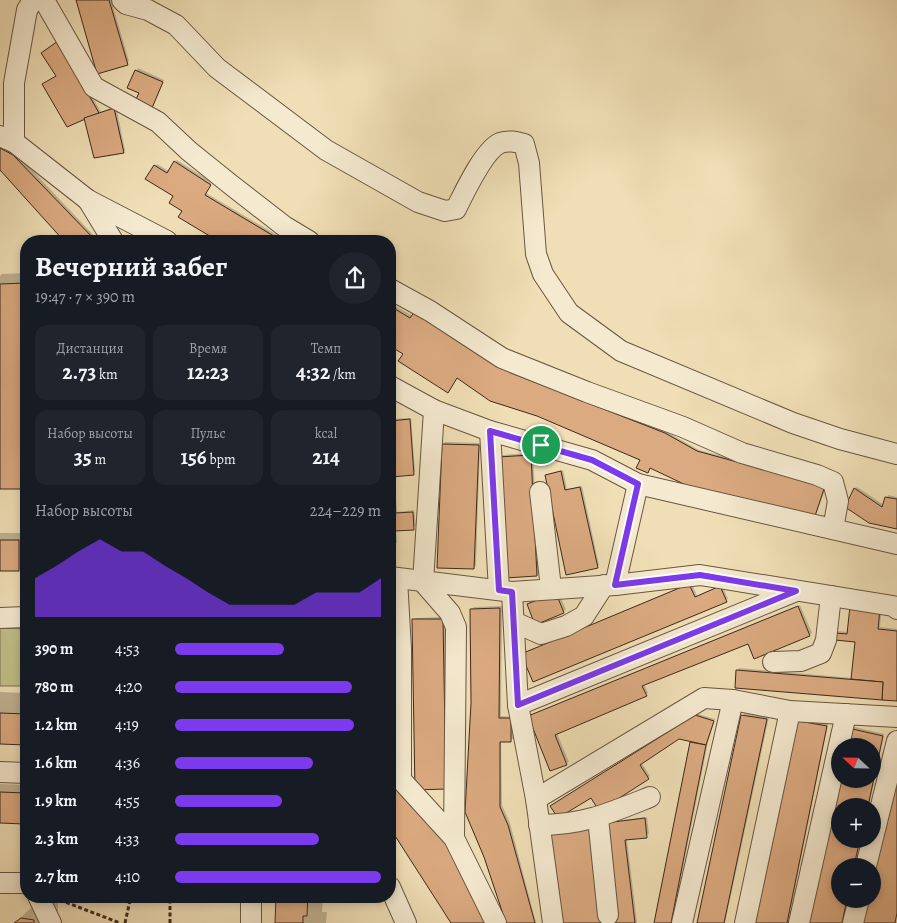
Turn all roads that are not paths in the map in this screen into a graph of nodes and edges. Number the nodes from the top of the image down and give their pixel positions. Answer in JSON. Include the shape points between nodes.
{"nodes":[{"id":1,"x":16,"y":0,"type":"edge"},
{"id":2,"x":33,"y":0,"type":"edge"},
{"id":3,"x":44,"y":0,"type":"edge"},
{"id":4,"x":122,"y":0,"type":"edge"},
{"id":5,"x":24,"y":30,"type":"junction"},
{"id":6,"x":8,"y":63,"type":"edge"},
{"id":7,"x":7,"y":139,"type":"edge"},
{"id":8,"x":88,"y":200,"type":"junction"},
{"id":9,"x":109,"y":235,"type":"edge"},
{"id":10,"x":155,"y":235,"type":"edge"},
{"id":11,"x":299,"y":235,"type":"edge"},
{"id":12,"x":396,"y":292,"type":"edge"},
{"id":13,"x":396,"y":389,"type":"edge"},
{"id":14,"x":434,"y":410,"type":"junction"},
{"id":15,"x":490,"y":431,"type":"junction"},
{"id":16,"x":897,"y":454,"type":"edge"},
{"id":17,"x":638,"y":484,"type":"junction"},
{"id":18,"x":540,"y":492,"type":"dead end"},
{"id":19,"x":833,"y":529,"type":"junction"},
{"id":20,"x":897,"y":544,"type":"edge"},
{"id":21,"x":396,"y":578,"type":"edge"},
{"id":22,"x":423,"y":582,"type":"junction"},
{"id":23,"x":610,"y":585,"type":"junction"},
{"id":24,"x":551,"y":588,"type":"junction"},
{"id":25,"x":505,"y":591,"type":"junction"},
{"id":26,"x":796,"y":591,"type":"junction"},
{"id":27,"x":831,"y":596,"type":"junction"},
{"id":28,"x":396,"y":598,"type":"edge"},
{"id":29,"x":897,"y":609,"type":"edge"},
{"id":30,"x":20,"y":617,"type":"edge"},
{"id":31,"x":0,"y":618,"type":"edge"},
{"id":32,"x":514,"y":622,"type":"junction"},
{"id":33,"x":773,"y":662,"type":"dead end"},
{"id":34,"x":733,"y":700,"type":"junction"},
{"id":35,"x":518,"y":705,"type":"junction"},
{"id":36,"x":790,"y":710,"type":"junction"},
{"id":37,"x":846,"y":714,"type":"junction"},
{"id":38,"x":897,"y":718,"type":"edge"},
{"id":39,"x":897,"y":741,"type":"edge"},
{"id":40,"x":0,"y":772,"type":"edge"},
{"id":41,"x":20,"y":773,"type":"edge"},
{"id":42,"x":396,"y":774,"type":"edge"},
{"id":43,"x":650,"y":797,"type":"dead end"},
{"id":44,"x":536,"y":799,"type":"junction"},
{"id":45,"x":598,"y":818,"type":"junction"},
{"id":46,"x":539,"y":825,"type":"junction"},
{"id":47,"x":454,"y":838,"type":"junction"},
{"id":48,"x":868,"y":858,"type":"edge"},
{"id":49,"x":0,"y":883,"type":"edge"},
{"id":50,"x":20,"y":883,"type":"edge"},
{"id":51,"x":396,"y":900,"type":"edge"},
{"id":52,"x":41,"y":903,"type":"edge"},
{"id":53,"x":251,"y":903,"type":"edge"},
{"id":54,"x":856,"y":908,"type":"edge"},
{"id":55,"x":608,"y":914,"type":"dead end"},
{"id":56,"x":51,"y":923,"type":"edge"},
{"id":57,"x":250,"y":923,"type":"edge"},
{"id":58,"x":406,"y":923,"type":"edge"},
{"id":59,"x":496,"y":923,"type":"edge"},
{"id":60,"x":553,"y":923,"type":"edge"},
{"id":61,"x":682,"y":923,"type":"edge"},
{"id":62,"x":745,"y":923,"type":"edge"},
{"id":63,"x":799,"y":923,"type":"edge"},
{"id":64,"x":853,"y":923,"type":"edge"}],
"edges":[{"from":1,"to":5,"type":"street"},
{"from":2,"to":5,"type":"street","via":[[27,10]]},
{"from":3,"to":11,"type":"street","via":[[94,87],[158,122],[188,151]]},
{"from":4,"to":16,"type":"street","via":[[176,25],[217,68],[326,150],[418,202],[445,211],[456,209],[473,175],[498,144],[509,141],[524,144],[529,163],[536,254],[543,274],[569,313],[621,351],[793,423]]},
{"from":5,"to":6,"type":"street"},
{"from":6,"to":7,"type":"street","via":[[14,83]]},
{"from":7,"to":8,"type":"street"},
{"from":8,"to":9,"type":"street"},
{"from":8,"to":10,"type":"street"},
{"from":12,"to":19,"type":"street","via":[[430,310],[502,358],[742,453],[832,482],[838,501]]},
{"from":13,"to":14,"type":"street"},
{"from":14,"to":15,"type":"street"},
{"from":14,"to":22,"type":"street"},
{"from":15,"to":17,"type":"street","via":[[592,460]]},
{"from":15,"to":25,"type":"street"},
{"from":17,"to":19,"type":"street"},
{"from":17,"to":23,"type":"street"},
{"from":18,"to":24,"type":"street"},
{"from":19,"to":20,"type":"street"},
{"from":21,"to":22,"type":"street"},
{"from":22,"to":25,"type":"street"},
{"from":22,"to":47,"type":"street","via":[[450,613],[456,627]]},
{"from":23,"to":24,"type":"street"},
{"from":23,"to":26,"type":"street","via":[[700,575]]},
{"from":23,"to":32,"type":"street","via":[[584,616],[566,626],[541,634]]},
{"from":24,"to":25,"type":"street"},
{"from":25,"to":32,"type":"street"},
{"from":26,"to":27,"type":"street"},
{"from":26,"to":35,"type":"street"},
{"from":27,"to":29,"type":"street"},
{"from":27,"to":33,"type":"street","via":[[826,640],[820,653],[801,660]]},
{"from":28,"to":42,"type":"street","via":[[401,649]]},
{"from":30,"to":31,"type":"street"},
{"from":32,"to":35,"type":"street"},
{"from":34,"to":36,"type":"street"},
{"from":34,"to":44,"type":"street","via":[[704,698]]},
{"from":34,"to":61,"type":"street"},
{"from":35,"to":44,"type":"street"},
{"from":36,"to":37,"type":"street"},
{"from":36,"to":62,"type":"street"},
{"from":37,"to":38,"type":"street"},
{"from":37,"to":63,"type":"street"},
{"from":39,"to":48,"type":"street"},
{"from":40,"to":41,"type":"street"},
{"from":42,"to":47,"type":"street"},
{"from":43,"to":45,"type":"street"},
{"from":44,"to":46,"type":"street"},
{"from":45,"to":46,"type":"street"},
{"from":45,"to":55,"type":"street"},
{"from":46,"to":60,"type":"street"},
{"from":47,"to":59,"type":"street"},
{"from":49,"to":50,"type":"street"},
{"from":51,"to":58,"type":"street"},
{"from":52,"to":56,"type":"street"},
{"from":53,"to":57,"type":"street"},
{"from":54,"to":64,"type":"street"}]}
